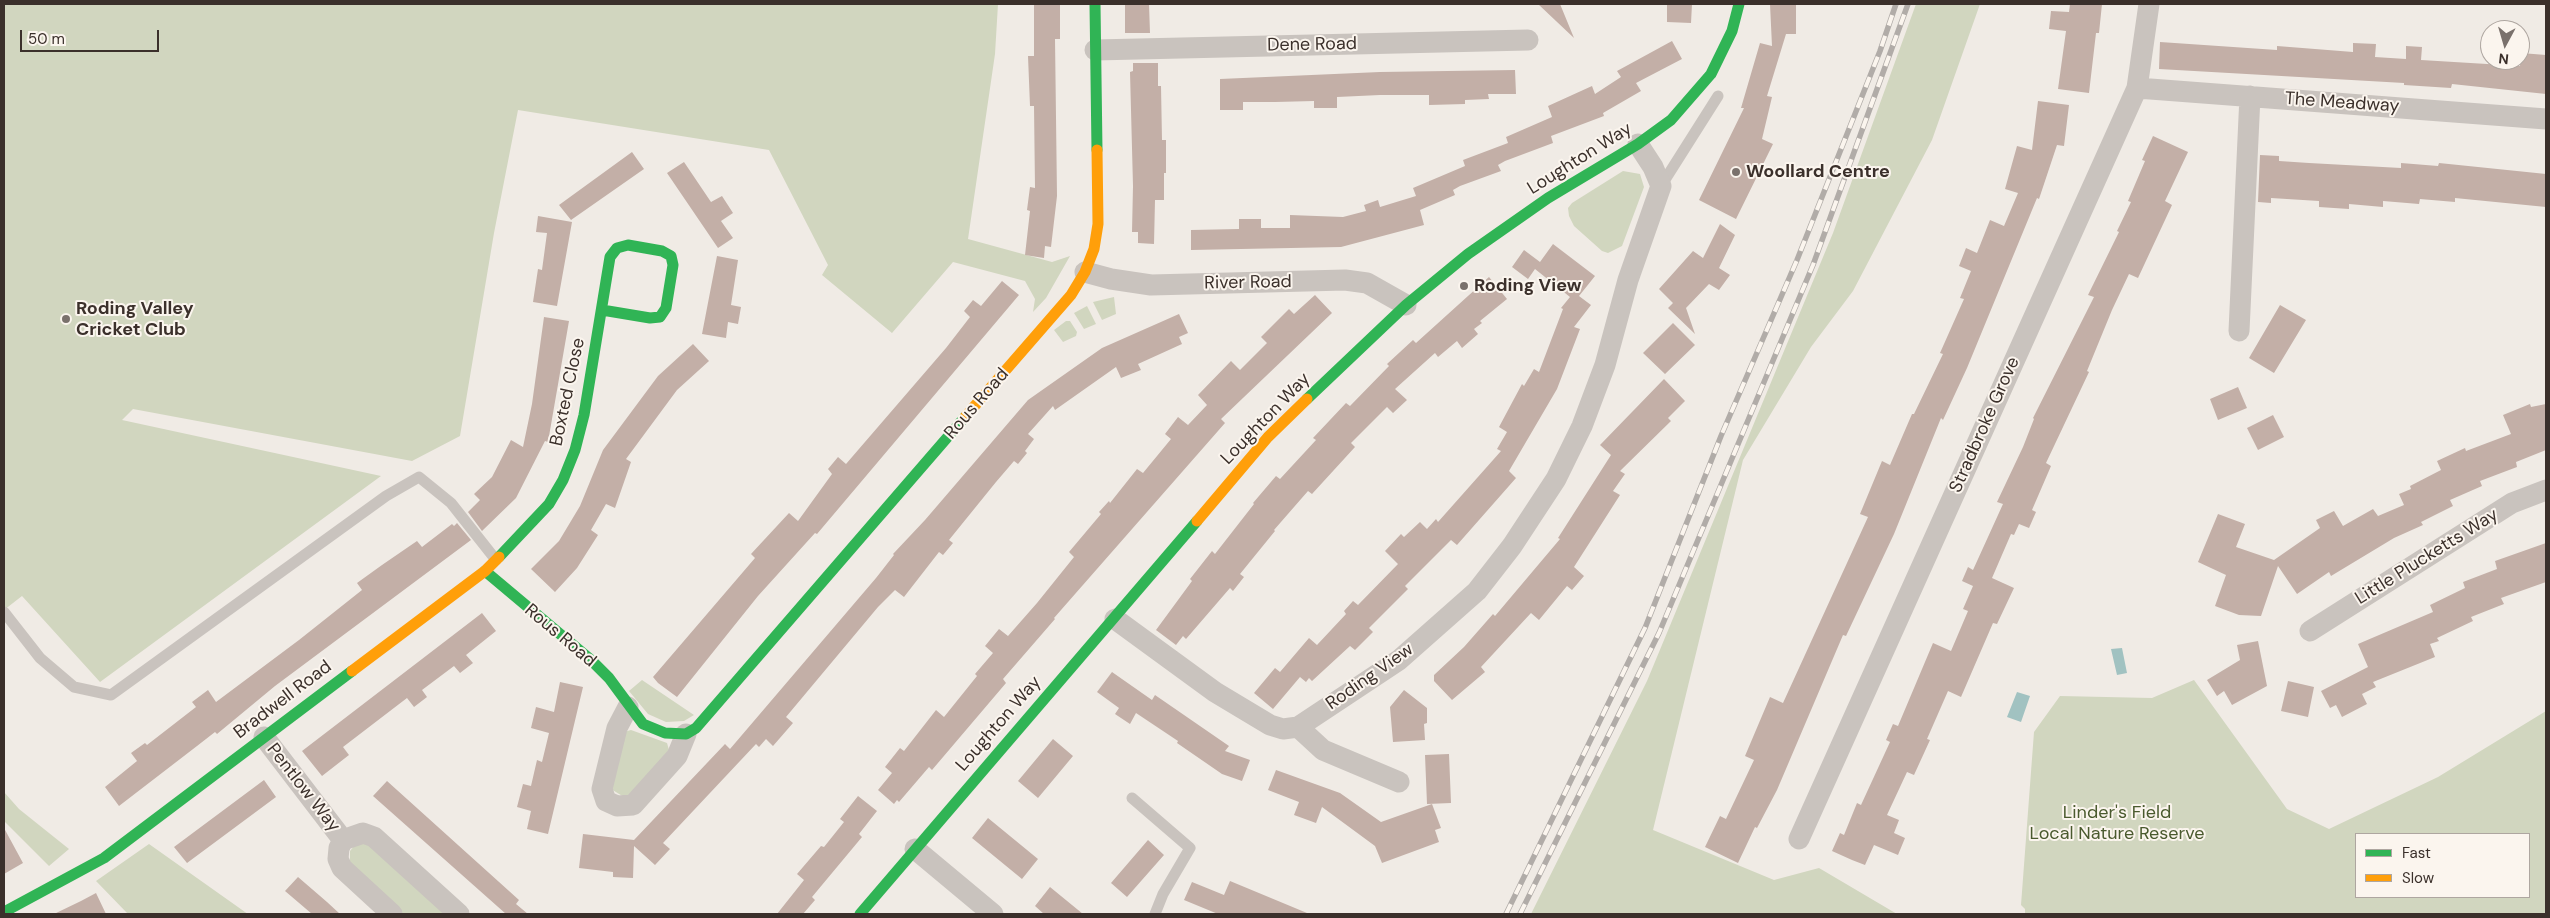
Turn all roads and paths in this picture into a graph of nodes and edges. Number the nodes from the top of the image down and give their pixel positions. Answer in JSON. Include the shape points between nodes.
{"nodes":[{"id":1,"x":1094,"y":4,"type":"edge"},
{"id":2,"x":1739,"y":4,"type":"edge"},
{"id":3,"x":2149,"y":4,"type":"edge"},
{"id":4,"x":1528,"y":40,"type":"dead end"},
{"id":5,"x":1095,"y":50,"type":"junction"},
{"id":6,"x":2137,"y":88,"type":"junction"},
{"id":7,"x":1718,"y":96,"type":"dead end"},
{"id":8,"x":2250,"y":96,"type":"junction"},
{"id":9,"x":2546,"y":119,"type":"edge"},
{"id":10,"x":1638,"y":144,"type":"junction"},
{"id":11,"x":1661,"y":186,"type":"junction"},
{"id":12,"x":1085,"y":272,"type":"junction"},
{"id":13,"x":1406,"y":305,"type":"junction"},
{"id":14,"x":602,"y":310,"type":"junction"},
{"id":15,"x":2238,"y":331,"type":"dead end"},
{"id":16,"x":2546,"y":490,"type":"edge"},
{"id":17,"x":496,"y":560,"type":"junction"},
{"id":18,"x":485,"y":571,"type":"junction"},
{"id":19,"x":4,"y":612,"type":"edge"},
{"id":20,"x":1115,"y":619,"type":"junction"},
{"id":21,"x":2310,"y":632,"type":"dead end"},
{"id":22,"x":628,"y":706,"type":"junction"},
{"id":23,"x":1298,"y":727,"type":"junction"},
{"id":24,"x":686,"y":734,"type":"junction"},
{"id":25,"x":264,"y":737,"type":"junction"},
{"id":26,"x":1399,"y":782,"type":"dead end"},
{"id":27,"x":1132,"y":798,"type":"dead end"},
{"id":28,"x":1799,"y":839,"type":"dead end"},
{"id":29,"x":344,"y":840,"type":"junction"},
{"id":30,"x":915,"y":849,"type":"junction"},
{"id":31,"x":982,"y":911,"type":"edge"},
{"id":32,"x":4,"y":912,"type":"edge"},
{"id":33,"x":392,"y":914,"type":"edge"},
{"id":34,"x":459,"y":914,"type":"edge"},
{"id":35,"x":860,"y":914,"type":"edge"},
{"id":36,"x":1155,"y":914,"type":"edge"}],
"edges":[{"from":1,"to":5,"type":"street","name":"Rous Road"},
{"from":2,"to":10,"type":"street","name":"Loughton Way","via":[[1732,31],[1711,74],[1672,120]]},
{"from":3,"to":6,"type":"street","name":"Stradbroke Grove"},
{"from":4,"to":5,"type":"street","name":"Dene Road"},
{"from":5,"to":12,"type":"street","name":"Rous Road","via":[[1098,224],[1094,249]]},
{"from":6,"to":8,"type":"street","name":"The Meadway"},
{"from":6,"to":28,"type":"street","name":"Stradbroke Grove"},
{"from":7,"to":11,"type":"lane"},
{"from":8,"to":9,"type":"street","name":"The Meadway"},
{"from":8,"to":15,"type":"street"},
{"from":10,"to":11,"type":"street","via":[[1653,166]]},
{"from":10,"to":13,"type":"street","name":"Loughton Way","via":[[1521,216]]},
{"from":11,"to":23,"type":"street","name":"Roding View","via":[[1628,280],[1605,365],[1582,426],[1556,479],[1512,546],[1477,592],[1399,660]]},
{"from":12,"to":13,"type":"street","name":"River Road","via":[[1151,285],[1344,280],[1368,283]]},
{"from":12,"to":24,"type":"street","name":"Rous Road","via":[[1071,295],[713,710]]},
{"from":13,"to":20,"type":"street","name":"Loughton Way","via":[[1268,437]]},
{"from":14,"to":14,"type":"street","name":"Boxted Close","via":[[610,257],[617,248],[628,245],[672,256],[666,308],[660,317]]},
{"from":14,"to":17,"type":"street","name":"Boxted Close","via":[[584,416],[563,480],[549,504]]},
{"from":16,"to":21,"type":"street","name":"Little Plucketts Way","via":[[2512,503]]},
{"from":17,"to":18,"type":"street","name":"Boxted Close"},
{"from":17,"to":19,"type":"lane","via":[[451,502],[419,476],[378,501],[111,695],[74,687],[40,658]]},
{"from":18,"to":22,"type":"street","name":"Rous Road","via":[[591,660]]},
{"from":18,"to":25,"type":"street","name":"Bradwell Road"},
{"from":20,"to":23,"type":"street","via":[[1215,692],[1270,725],[1283,729]]},
{"from":20,"to":30,"type":"street","name":"Loughton Way"},
{"from":22,"to":24,"type":"street","name":"Rous Road","via":[[643,724],[665,733]]},
{"from":22,"to":24,"type":"street","name":"Rous Road","via":[[617,728],[602,789],[606,801],[617,806],[633,805],[677,756]]},
{"from":23,"to":26,"type":"street","via":[[1323,750]]},
{"from":25,"to":29,"type":"street","name":"Pentlow Way"},
{"from":25,"to":32,"type":"street","name":"Bradwell Road","via":[[104,858]]},
{"from":27,"to":36,"type":"lane","via":[[1190,848]]},
{"from":29,"to":33,"type":"street","name":"Pentlow Way","via":[[338,859],[342,868]]},
{"from":29,"to":34,"type":"street","name":"Pentlow Way","via":[[363,833],[374,837]]},
{"from":30,"to":31,"type":"street"},
{"from":30,"to":35,"type":"street","name":"Loughton Way"}]}
